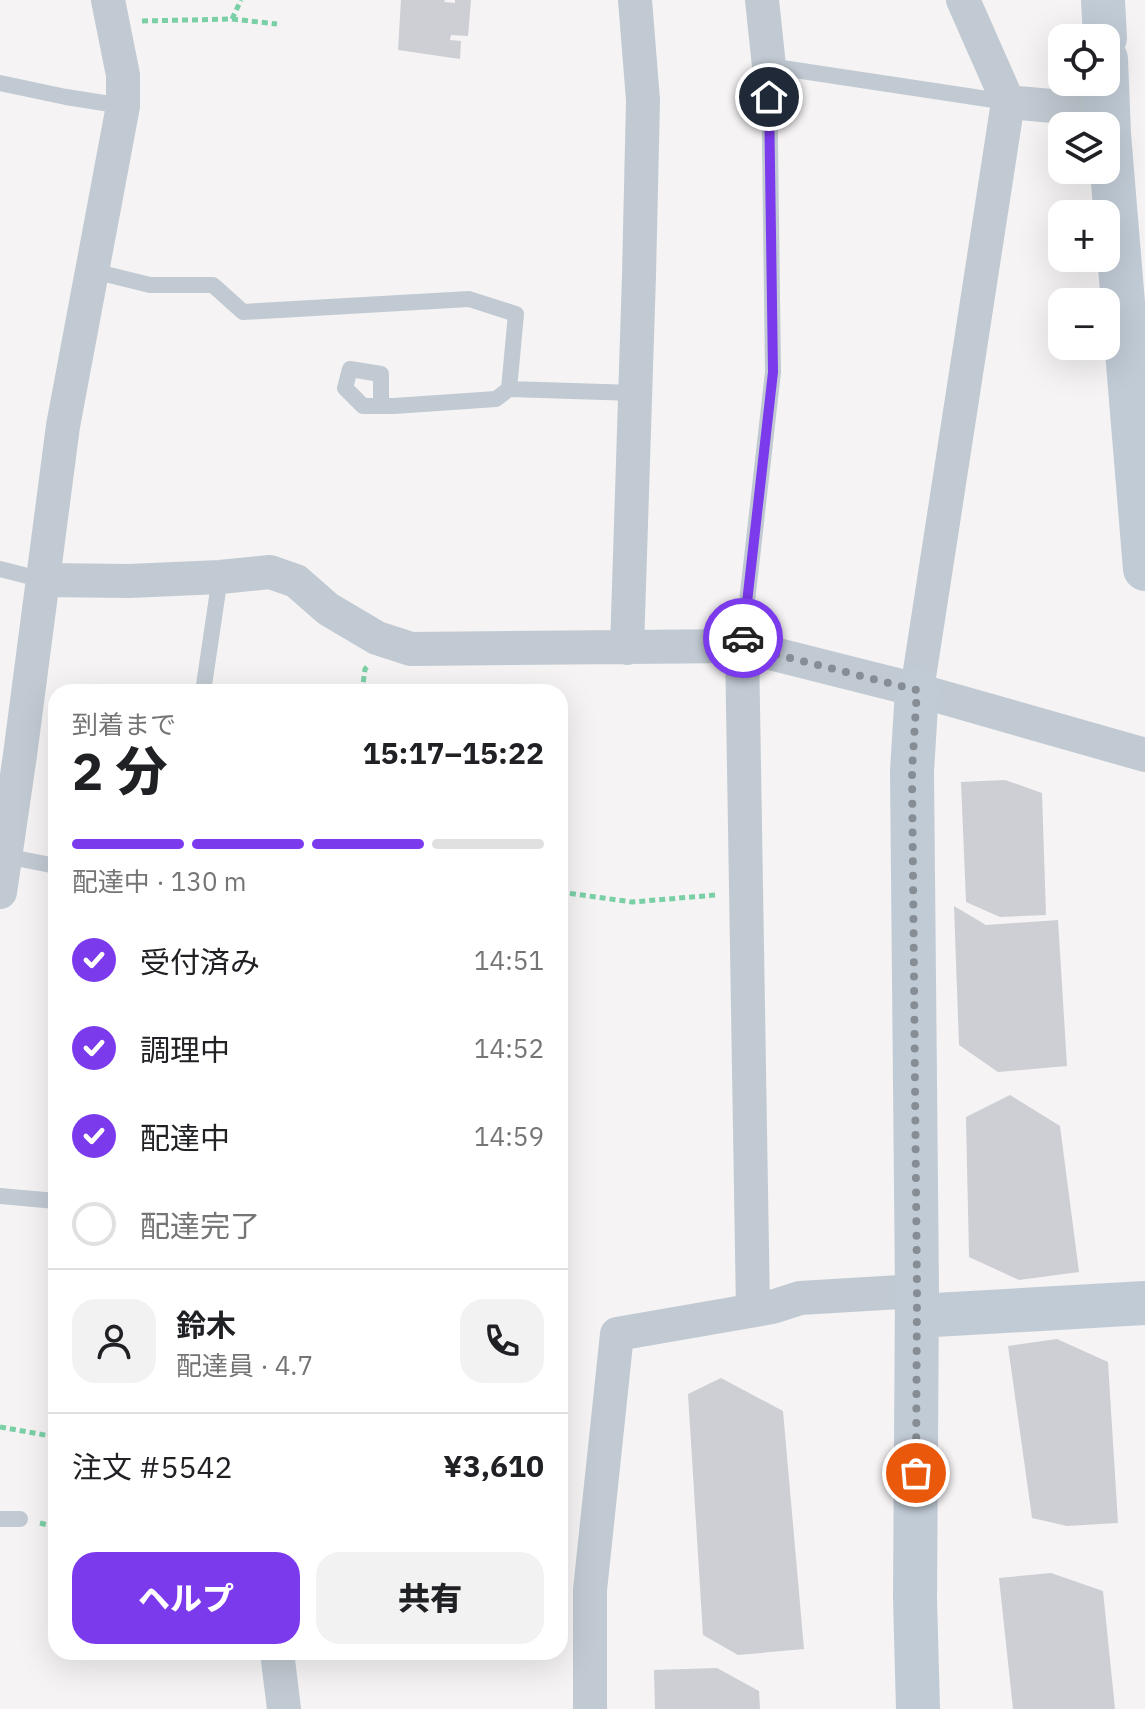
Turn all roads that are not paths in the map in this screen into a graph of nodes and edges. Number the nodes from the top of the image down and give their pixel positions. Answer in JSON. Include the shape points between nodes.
{"nodes":[{"id":1,"x":635,"y":0,"type":"edge"},
{"id":2,"x":762,"y":0,"type":"edge"},
{"id":3,"x":963,"y":0,"type":"edge"},
{"id":4,"x":1103,"y":0,"type":"edge"},
{"id":5,"x":110,"y":11,"type":"edge"},
{"id":6,"x":1104,"y":24,"type":"edge"},
{"id":7,"x":769,"y":66,"type":"junction"},
{"id":8,"x":0,"y":83,"type":"edge"},
{"id":9,"x":1114,"y":96,"type":"edge"},
{"id":10,"x":1008,"y":102,"type":"junction"},
{"id":11,"x":123,"y":106,"type":"junction"},
{"id":12,"x":1121,"y":129,"type":"edge"},
{"id":13,"x":93,"y":271,"type":"junction"},
{"id":14,"x":509,"y":389,"type":"junction"},
{"id":15,"x":635,"y":393,"type":"junction"},
{"id":16,"x":381,"y":406,"type":"dead end"},
{"id":17,"x":0,"y":569,"type":"edge"},
{"id":18,"x":1145,"y":569,"type":"edge"},
{"id":19,"x":220,"y":577,"type":"junction"},
{"id":20,"x":43,"y":580,"type":"junction"},
{"id":21,"x":742,"y":646,"type":"junction"},
{"id":22,"x":627,"y":648,"type":"junction"},
{"id":23,"x":204,"y":684,"type":"edge"},
{"id":24,"x":917,"y":690,"type":"junction"},
{"id":25,"x":10,"y":752,"type":"edge"},
{"id":26,"x":1145,"y":755,"type":"edge"},
{"id":27,"x":5,"y":856,"type":"junction"},
{"id":28,"x":48,"y":864,"type":"edge"},
{"id":29,"x":0,"y":892,"type":"edge"},
{"id":30,"x":0,"y":1196,"type":"edge"},
{"id":31,"x":48,"y":1200,"type":"edge"},
{"id":32,"x":1145,"y":1303,"type":"edge"},
{"id":33,"x":917,"y":1304,"type":"junction"},
{"id":34,"x":753,"y":1310,"type":"junction"},
{"id":35,"x":0,"y":1519,"type":"edge"},
{"id":36,"x":20,"y":1519,"type":"dead end"},
{"id":37,"x":575,"y":1590,"type":"edge"},
{"id":38,"x":278,"y":1660,"type":"edge"},
{"id":39,"x":284,"y":1709,"type":"edge"},
{"id":40,"x":590,"y":1709,"type":"edge"},
{"id":41,"x":918,"y":1709,"type":"edge"}],
"edges":[{"from":1,"to":15,"type":"street","via":[[643,100]]},
{"from":2,"to":7,"type":"street"},
{"from":3,"to":10,"type":"street"},
{"from":4,"to":6,"type":"street"},
{"from":5,"to":11,"type":"street","via":[[123,75]]},
{"from":7,"to":10,"type":"lane"},
{"from":7,"to":21,"type":"lane","via":[[773,372]]},
{"from":8,"to":11,"type":"lane"},
{"from":9,"to":12,"type":"street"},
{"from":10,"to":12,"type":"street"},
{"from":10,"to":24,"type":"street"},
{"from":11,"to":13,"type":"street"},
{"from":12,"to":18,"type":"street"},
{"from":13,"to":14,"type":"lane","via":[[150,285],[213,285],[243,312],[469,299],[516,314]]},
{"from":13,"to":20,"type":"street","via":[[63,426]]},
{"from":14,"to":15,"type":"lane"},
{"from":14,"to":16,"type":"lane","via":[[496,399]]},
{"from":15,"to":22,"type":"street"},
{"from":17,"to":20,"type":"lane"},
{"from":19,"to":20,"type":"street"},
{"from":19,"to":22,"type":"street","via":[[270,572],[296,581],[352,624],[411,649]]},
{"from":19,"to":23,"type":"lane"},
{"from":20,"to":25,"type":"street"},
{"from":21,"to":22,"type":"street"},
{"from":21,"to":24,"type":"street"},
{"from":21,"to":34,"type":"street"},
{"from":24,"to":26,"type":"street"},
{"from":24,"to":33,"type":"street","via":[[912,771]]},
{"from":25,"to":27,"type":"street"},
{"from":27,"to":28,"type":"lane"},
{"from":27,"to":29,"type":"street"},
{"from":30,"to":31,"type":"lane"},
{"from":32,"to":33,"type":"street"},
{"from":33,"to":34,"type":"street","via":[[800,1298]]},
{"from":33,"to":41,"type":"street"},
{"from":34,"to":37,"type":"street","via":[[617,1334]]},
{"from":35,"to":36,"type":"lane"},
{"from":37,"to":40,"type":"street"},
{"from":38,"to":39,"type":"street"}]}
